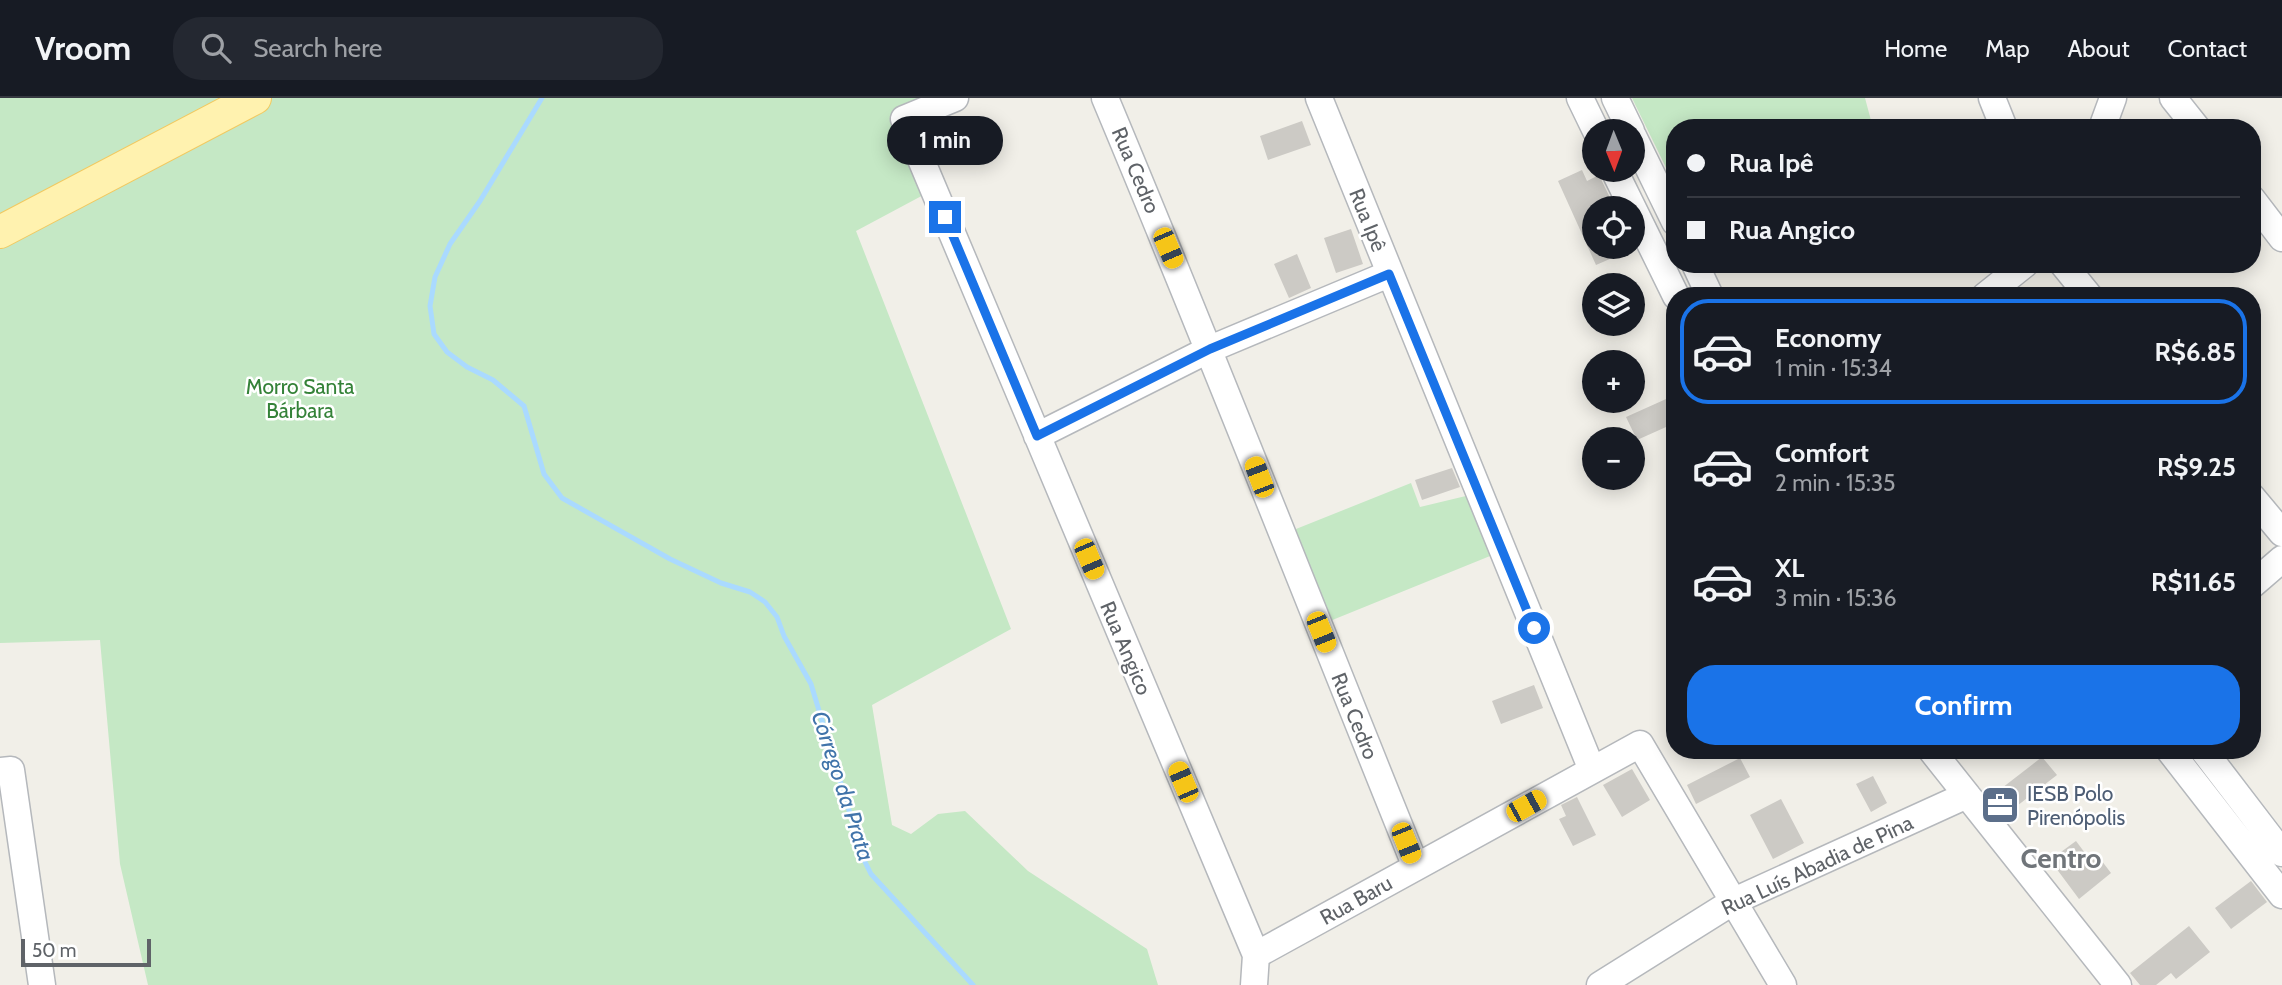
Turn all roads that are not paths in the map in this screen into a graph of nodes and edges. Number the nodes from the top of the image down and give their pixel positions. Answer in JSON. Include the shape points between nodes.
{"nodes":[{"id":1,"x":255,"y":98,"type":"edge"},
{"id":2,"x":955,"y":98,"type":"edge"},
{"id":3,"x":1105,"y":98,"type":"edge"},
{"id":4,"x":1319,"y":98,"type":"edge"},
{"id":5,"x":1580,"y":98,"type":"edge"},
{"id":6,"x":1615,"y":98,"type":"edge"},
{"id":7,"x":1992,"y":98,"type":"edge"},
{"id":8,"x":2113,"y":98,"type":"edge"},
{"id":9,"x":2173,"y":98,"type":"edge"},
{"id":10,"x":1590,"y":119,"type":"edge"},
{"id":11,"x":1625,"y":119,"type":"edge"},
{"id":12,"x":2000,"y":119,"type":"edge"},
{"id":13,"x":2105,"y":119,"type":"edge"},
{"id":14,"x":2190,"y":119,"type":"edge"},
{"id":15,"x":1645,"y":161,"type":"edge"},
{"id":16,"x":1659,"y":191,"type":"junction"},
{"id":17,"x":1645,"y":198,"type":"edge"},
{"id":18,"x":1666,"y":205,"type":"edge"},
{"id":19,"x":2261,"y":211,"type":"edge"},
{"id":20,"x":0,"y":232,"type":"edge"},
{"id":21,"x":1645,"y":233,"type":"edge"},
{"id":22,"x":2282,"y":238,"type":"edge"},
{"id":23,"x":2013,"y":273,"type":"edge"},
{"id":24,"x":2070,"y":273,"type":"edge"},
{"id":25,"x":1389,"y":274,"type":"junction"},
{"id":26,"x":1672,"y":287,"type":"edge"},
{"id":27,"x":1996,"y":287,"type":"edge"},
{"id":28,"x":2082,"y":287,"type":"edge"},
{"id":29,"x":1210,"y":349,"type":"junction"},
{"id":30,"x":1037,"y":436,"type":"junction"},
{"id":31,"x":2261,"y":508,"type":"edge"},
{"id":32,"x":2282,"y":533,"type":"edge"},
{"id":33,"x":2282,"y":559,"type":"edge"},
{"id":34,"x":2261,"y":577,"type":"edge"},
{"id":35,"x":1938,"y":759,"type":"edge"},
{"id":36,"x":2176,"y":759,"type":"edge"},
{"id":37,"x":2210,"y":759,"type":"edge"},
{"id":38,"x":5,"y":770,"type":"edge"},
{"id":39,"x":1592,"y":770,"type":"junction"},
{"id":40,"x":1967,"y":795,"type":"junction"},
{"id":41,"x":2282,"y":853,"type":"edge"},
{"id":42,"x":1416,"y":867,"type":"junction"},
{"id":43,"x":2282,"y":895,"type":"edge"},
{"id":44,"x":1734,"y":901,"type":"junction"},
{"id":45,"x":1256,"y":955,"type":"junction"},
{"id":46,"x":42,"y":985,"type":"edge"},
{"id":47,"x":1254,"y":985,"type":"edge"},
{"id":48,"x":1600,"y":985,"type":"edge"},
{"id":49,"x":1783,"y":985,"type":"edge"},
{"id":50,"x":2118,"y":985,"type":"edge"}],
"edges":[{"from":1,"to":20,"type":"main road"},
{"from":2,"to":30,"type":"street","name":"Rua Angico","via":[[904,119]]},
{"from":3,"to":29,"type":"street","name":"Rua Cedro"},
{"from":4,"to":25,"type":"street","name":"Rua Ipê"},
{"from":5,"to":10,"type":"street"},
{"from":6,"to":11,"type":"street"},
{"from":7,"to":12,"type":"street"},
{"from":8,"to":13,"type":"street"},
{"from":9,"to":14,"type":"street"},
{"from":15,"to":16,"type":"street"},
{"from":16,"to":17,"type":"street"},
{"from":16,"to":18,"type":"street"},
{"from":19,"to":22,"type":"street"},
{"from":21,"to":26,"type":"street"},
{"from":23,"to":27,"type":"street"},
{"from":24,"to":28,"type":"street"},
{"from":25,"to":29,"type":"street"},
{"from":25,"to":39,"type":"street","name":"Rua Ipê"},
{"from":29,"to":30,"type":"street"},
{"from":29,"to":42,"type":"street","name":"Rua Cedro"},
{"from":30,"to":45,"type":"street","name":"Rua Angico"},
{"from":31,"to":32,"type":"street"},
{"from":33,"to":34,"type":"street"},
{"from":35,"to":40,"type":"street"},
{"from":36,"to":43,"type":"street"},
{"from":37,"to":41,"type":"street"},
{"from":38,"to":46,"type":"street"},
{"from":39,"to":42,"type":"street","name":"Rua Baru"},
{"from":39,"to":44,"type":"street","name":"Rua Baru","via":[[1640,744]]},
{"from":40,"to":44,"type":"street","name":"Rua Luís Abadia de Pina"},
{"from":40,"to":50,"type":"street"},
{"from":42,"to":45,"type":"street","name":"Rua Baru"},
{"from":44,"to":48,"type":"street","name":"Rua Luís Abadia de Pina"},
{"from":44,"to":49,"type":"street"},
{"from":45,"to":47,"type":"street","name":"Rua Angico"}]}
